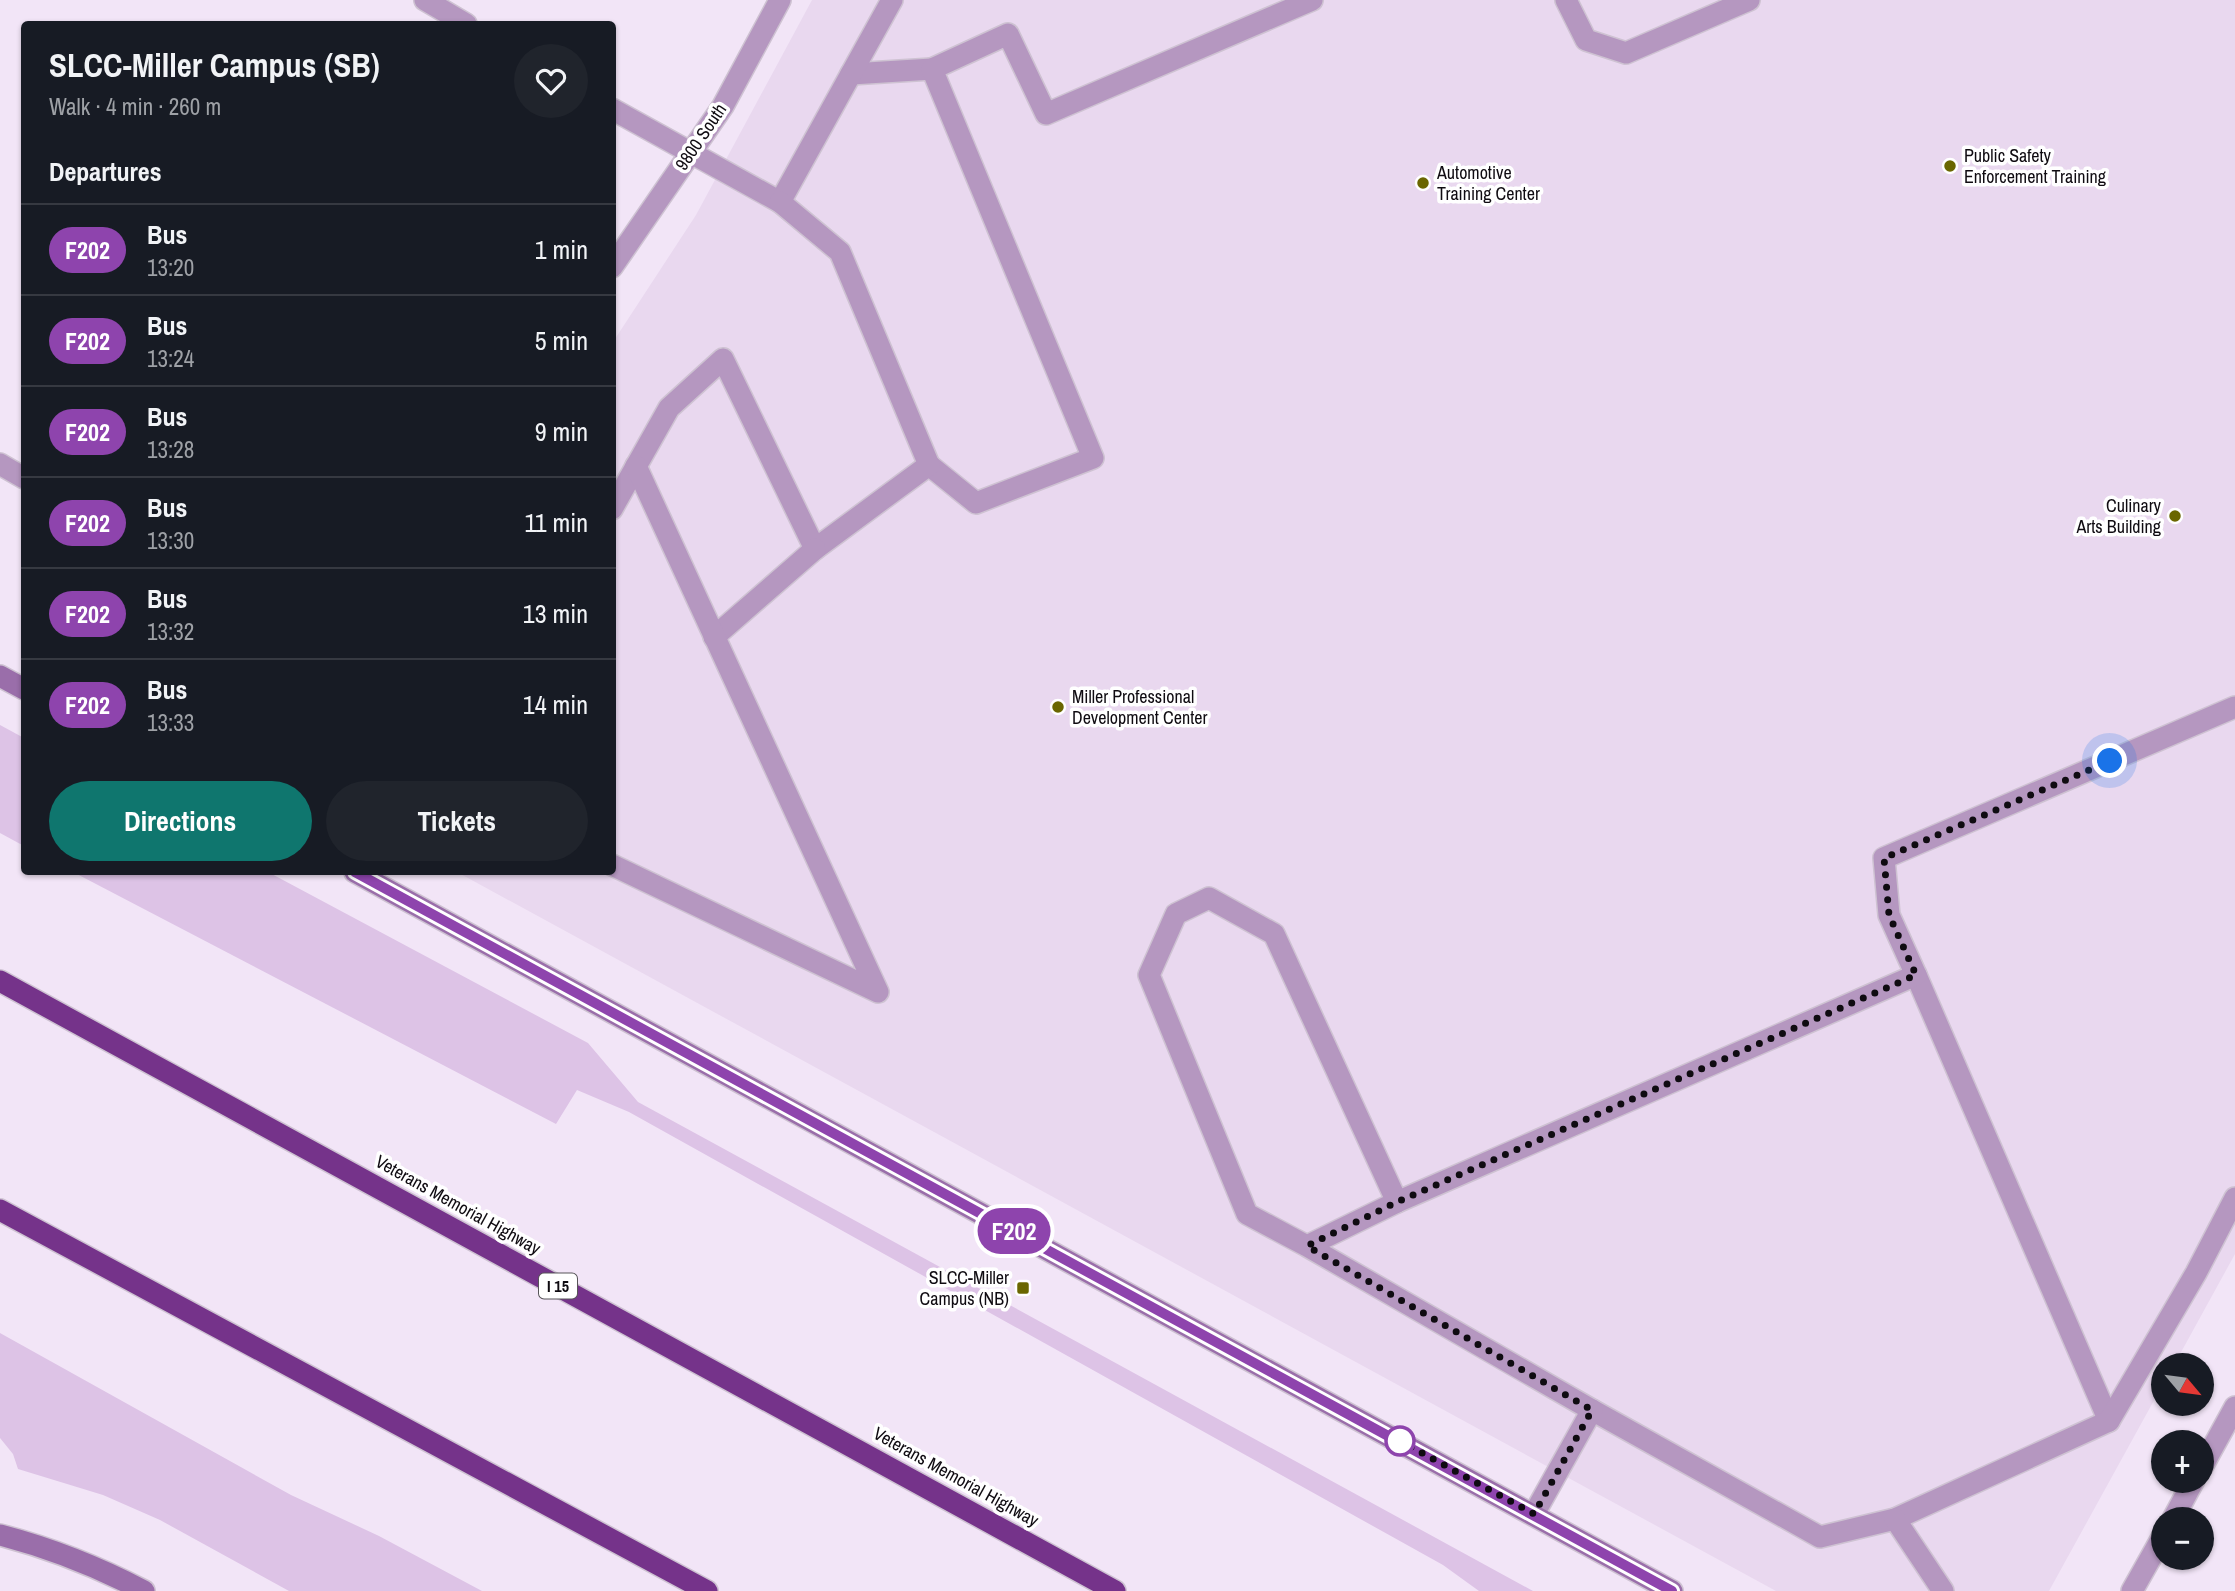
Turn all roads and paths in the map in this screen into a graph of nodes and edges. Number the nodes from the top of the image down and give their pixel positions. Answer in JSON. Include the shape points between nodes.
{"nodes":[{"id":1,"x":425,"y":0,"type":"edge"},
{"id":2,"x":780,"y":0,"type":"edge"},
{"id":3,"x":892,"y":0,"type":"edge"},
{"id":4,"x":1312,"y":0,"type":"edge"},
{"id":5,"x":1566,"y":0,"type":"edge"},
{"id":6,"x":1749,"y":0,"type":"edge"},
{"id":7,"x":461,"y":21,"type":"edge"},
{"id":8,"x":932,"y":69,"type":"junction"},
{"id":9,"x":851,"y":74,"type":"junction"},
{"id":10,"x":616,"y":111,"type":"edge"},
{"id":11,"x":691,"y":153,"type":"junction"},
{"id":12,"x":780,"y":202,"type":"junction"},
{"id":13,"x":616,"y":261,"type":"edge"},
{"id":14,"x":0,"y":464,"type":"edge"},
{"id":15,"x":929,"y":465,"type":"junction"},
{"id":16,"x":636,"y":466,"type":"junction"},
{"id":17,"x":21,"y":476,"type":"edge"},
{"id":18,"x":616,"y":502,"type":"edge"},
{"id":19,"x":815,"y":549,"type":"junction"},
{"id":20,"x":714,"y":637,"type":"junction"},
{"id":21,"x":0,"y":676,"type":"edge"},
{"id":22,"x":21,"y":687,"type":"edge"},
{"id":23,"x":2235,"y":707,"type":"edge"},
{"id":24,"x":616,"y":867,"type":"edge"},
{"id":25,"x":361,"y":875,"type":"edge"},
{"id":26,"x":1916,"y":975,"type":"junction"},
{"id":27,"x":0,"y":981,"type":"edge"},
{"id":28,"x":2235,"y":1198,"type":"edge"},
{"id":29,"x":1397,"y":1202,"type":"junction"},
{"id":30,"x":0,"y":1210,"type":"edge"},
{"id":31,"x":1307,"y":1246,"type":"junction"},
{"id":32,"x":2235,"y":1408,"type":"edge"},
{"id":33,"x":1592,"y":1410,"type":"junction"},
{"id":34,"x":2109,"y":1421,"type":"junction"},
{"id":35,"x":2214,"y":1446,"type":"edge"},
{"id":36,"x":1534,"y":1514,"type":"junction"},
{"id":37,"x":1895,"y":1519,"type":"junction"},
{"id":38,"x":0,"y":1535,"type":"edge"},
{"id":39,"x":2151,"y":1557,"type":"edge"},
{"id":40,"x":144,"y":1591,"type":"edge"},
{"id":41,"x":708,"y":1591,"type":"edge"},
{"id":42,"x":1115,"y":1591,"type":"edge"},
{"id":43,"x":1672,"y":1591,"type":"edge"},
{"id":44,"x":1943,"y":1591,"type":"edge"},
{"id":45,"x":2132,"y":1591,"type":"edge"}],
"edges":[{"from":1,"to":7,"type":"street"},
{"from":2,"to":11,"type":"street","name":"9800 South","via":[[723,106]]},
{"from":3,"to":9,"type":"street"},
{"from":4,"to":8,"type":"street","via":[[1046,114],[1008,34]]},
{"from":5,"to":6,"type":"street","via":[[1586,40],[1626,53]]},
{"from":8,"to":9,"type":"street"},
{"from":8,"to":15,"type":"street","via":[[1093,458],[976,503]]},
{"from":9,"to":12,"type":"street"},
{"from":10,"to":11,"type":"street"},
{"from":11,"to":12,"type":"street"},
{"from":11,"to":13,"type":"street","name":"9800 South"},
{"from":12,"to":15,"type":"street","via":[[840,252]]},
{"from":14,"to":17,"type":"street"},
{"from":15,"to":19,"type":"street"},
{"from":16,"to":18,"type":"street"},
{"from":16,"to":19,"type":"street","via":[[669,408],[723,359]]},
{"from":16,"to":20,"type":"street"},
{"from":19,"to":20,"type":"street"},
{"from":20,"to":24,"type":"street","via":[[878,992]]},
{"from":21,"to":22,"type":"street"},
{"from":23,"to":26,"type":"street","via":[[1884,858],[1889,915]]},
{"from":25,"to":36,"type":"street"},
{"from":26,"to":29,"type":"street"},
{"from":26,"to":34,"type":"street"},
{"from":27,"to":42,"type":"highway","name":"Veterans Memorial Highway","number":"I 15"},
{"from":28,"to":34,"type":"street"},
{"from":29,"to":31,"type":"street"},
{"from":29,"to":31,"type":"street","via":[[1274,934],[1209,898],[1176,914],[1149,975],[1247,1214]]},
{"from":30,"to":41,"type":"highway"},
{"from":31,"to":33,"type":"street"},
{"from":32,"to":35,"type":"street"},
{"from":33,"to":36,"type":"street"},
{"from":33,"to":37,"type":"street","via":[[1820,1537]]},
{"from":34,"to":37,"type":"street"},
{"from":36,"to":43,"type":"street"},
{"from":37,"to":44,"type":"street"},
{"from":38,"to":40,"type":"street","via":[[68,1556]]},
{"from":39,"to":45,"type":"street"}]}
